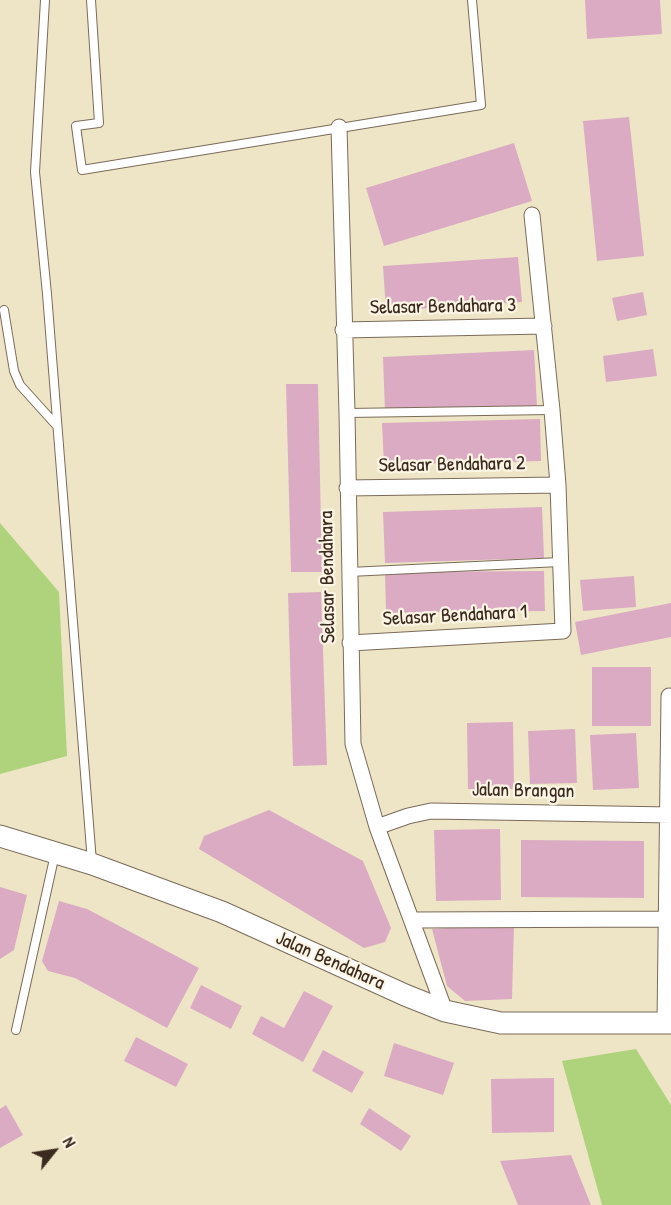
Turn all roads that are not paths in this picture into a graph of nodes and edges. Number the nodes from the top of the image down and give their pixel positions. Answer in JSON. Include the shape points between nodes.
{"nodes":[{"id":1,"x":45,"y":0,"type":"edge"},
{"id":2,"x":91,"y":0,"type":"edge"},
{"id":3,"x":472,"y":0,"type":"edge"},
{"id":4,"x":339,"y":127,"type":"junction"},
{"id":5,"x":532,"y":214,"type":"dead end"},
{"id":6,"x":4,"y":310,"type":"dead end"},
{"id":7,"x":544,"y":326,"type":"junction"},
{"id":8,"x":343,"y":330,"type":"junction"},
{"id":9,"x":552,"y":410,"type":"junction"},
{"id":10,"x":347,"y":413,"type":"junction"},
{"id":11,"x":57,"y":426,"type":"junction"},
{"id":12,"x":558,"y":484,"type":"junction"},
{"id":13,"x":347,"y":488,"type":"junction"},
{"id":14,"x":560,"y":562,"type":"junction"},
{"id":15,"x":349,"y":572,"type":"junction"},
{"id":16,"x":350,"y":643,"type":"junction"},
{"id":17,"x":669,"y":696,"type":"dead end"},
{"id":18,"x":670,"y":815,"type":"edge"},
{"id":19,"x":377,"y":826,"type":"junction"},
{"id":20,"x":0,"y":836,"type":"edge"},
{"id":21,"x":55,"y":852,"type":"junction"},
{"id":22,"x":92,"y":864,"type":"junction"},
{"id":23,"x":669,"y":919,"type":"edge"},
{"id":24,"x":411,"y":920,"type":"junction"},
{"id":25,"x":445,"y":1011,"type":"junction"},
{"id":26,"x":668,"y":1023,"type":"edge"},
{"id":27,"x":16,"y":1030,"type":"dead end"}],
"edges":[{"from":1,"to":11,"type":"lane","via":[[34,172]]},
{"from":2,"to":4,"type":"lane","via":[[99,123],[76,126],[82,170]]},
{"from":3,"to":4,"type":"lane","via":[[481,105]]},
{"from":4,"to":8,"type":"street","name":"Selasar Bendahara"},
{"from":5,"to":7,"type":"street"},
{"from":6,"to":11,"type":"lane","via":[[20,385]]},
{"from":7,"to":8,"type":"street","name":"Selasar Bendahara 3"},
{"from":7,"to":9,"type":"street"},
{"from":8,"to":10,"type":"street","name":"Selasar Bendahara"},
{"from":9,"to":10,"type":"lane"},
{"from":9,"to":12,"type":"street"},
{"from":10,"to":13,"type":"street","name":"Selasar Bendahara"},
{"from":11,"to":22,"type":"lane"},
{"from":12,"to":13,"type":"street","name":"Selasar Bendahara 2"},
{"from":12,"to":14,"type":"street"},
{"from":13,"to":15,"type":"street","name":"Selasar Bendahara"},
{"from":14,"to":15,"type":"lane"},
{"from":14,"to":16,"type":"street","name":"Selasar Bendahara 1","via":[[563,631]]},
{"from":15,"to":16,"type":"street","name":"Selasar Bendahara"},
{"from":16,"to":19,"type":"street","name":"Selasar Bendahara","via":[[353,744]]},
{"from":17,"to":18,"type":"street"},
{"from":18,"to":19,"type":"street","name":"Jalan Brangan","via":[[431,811]]},
{"from":18,"to":23,"type":"street"},
{"from":19,"to":24,"type":"street","name":"Selasar Bendahara"},
{"from":20,"to":21,"type":"main road","name":"Jalan Bendahara"},
{"from":21,"to":22,"type":"main road","name":"Jalan Bendahara"},
{"from":21,"to":27,"type":"lane"},
{"from":22,"to":25,"type":"main road","name":"Jalan Bendahara","via":[[222,912]]},
{"from":23,"to":24,"type":"street"},
{"from":23,"to":26,"type":"street"},
{"from":24,"to":25,"type":"street","name":"Selasar Bendahara"},
{"from":25,"to":26,"type":"main road","name":"Jalan Bendahara","via":[[501,1023]]}]}
